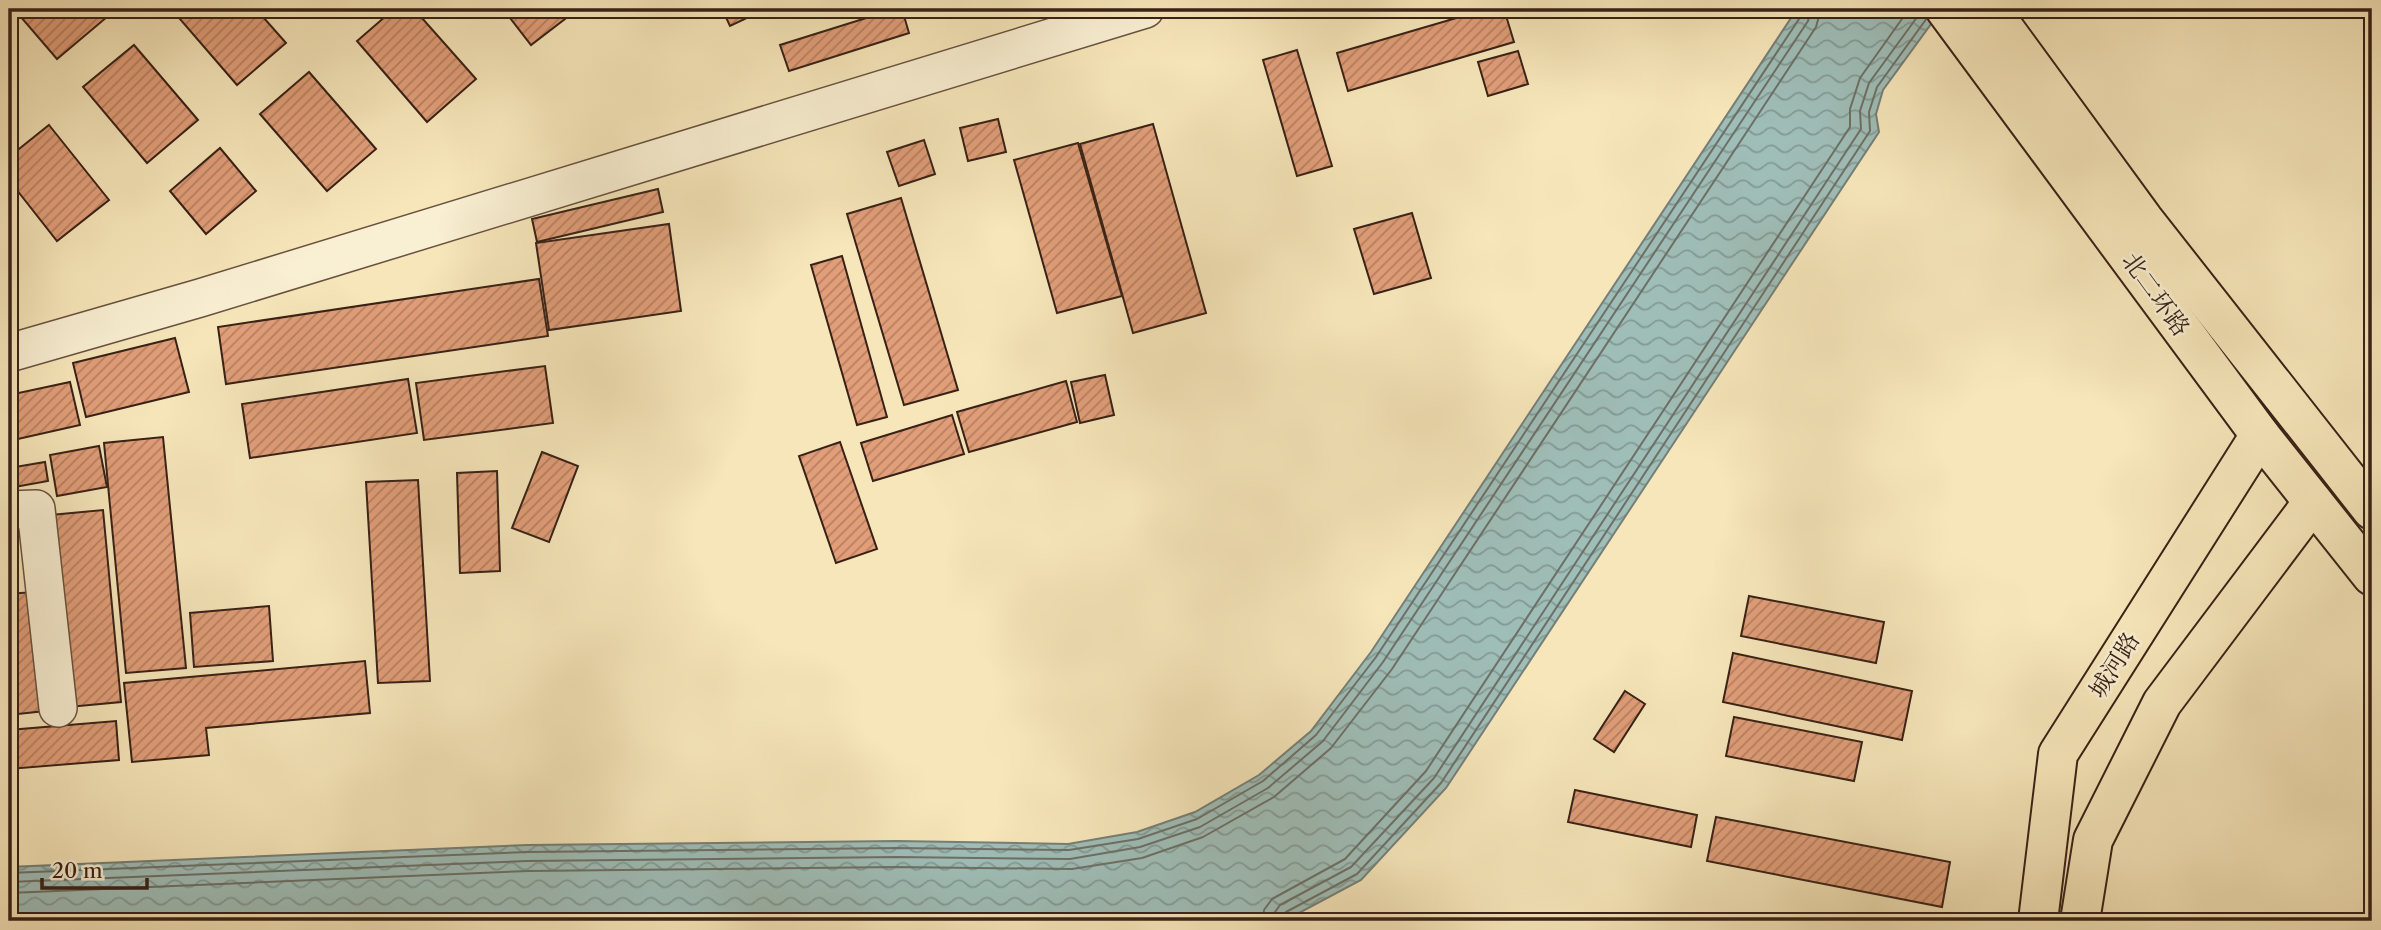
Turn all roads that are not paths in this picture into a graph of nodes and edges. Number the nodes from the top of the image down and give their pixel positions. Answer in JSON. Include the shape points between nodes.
{"nodes":[{"id":1,"x":1145,"y":9,"type":"edge"},
{"id":2,"x":1945,"y":9,"type":"edge"},
{"id":3,"x":1984,"y":21,"type":"edge"},
{"id":4,"x":9,"y":354,"type":"edge"},
{"id":5,"x":2260,"y":435,"type":"junction"},
{"id":6,"x":2313,"y":502,"type":"junction"},
{"id":7,"x":9,"y":510,"type":"edge"},
{"id":8,"x":2372,"y":510,"type":"edge"},
{"id":9,"x":2372,"y":576,"type":"edge"},
{"id":10,"x":58,"y":708,"type":"dead end"},
{"id":11,"x":2038,"y":921,"type":"edge"},
{"id":12,"x":2080,"y":921,"type":"edge"}],
"edges":[{"from":1,"to":4,"type":"street"},
{"from":2,"to":3,"type":"main road","name":"北二环路"},
{"from":3,"to":5,"type":"main road","name":"北二环路"},
{"from":3,"to":8,"type":"main road","name":"北二环路"},
{"from":5,"to":6,"type":"main road","name":"北二环路"},
{"from":5,"to":11,"type":"main road","name":"城河路","via":[[2058,754]]},
{"from":6,"to":9,"type":"main road","name":"北二环路"},
{"from":6,"to":12,"type":"main road","via":[[2162,703],[2093,840]]},
{"from":7,"to":10,"type":"street","via":[[36,509]]}]}
